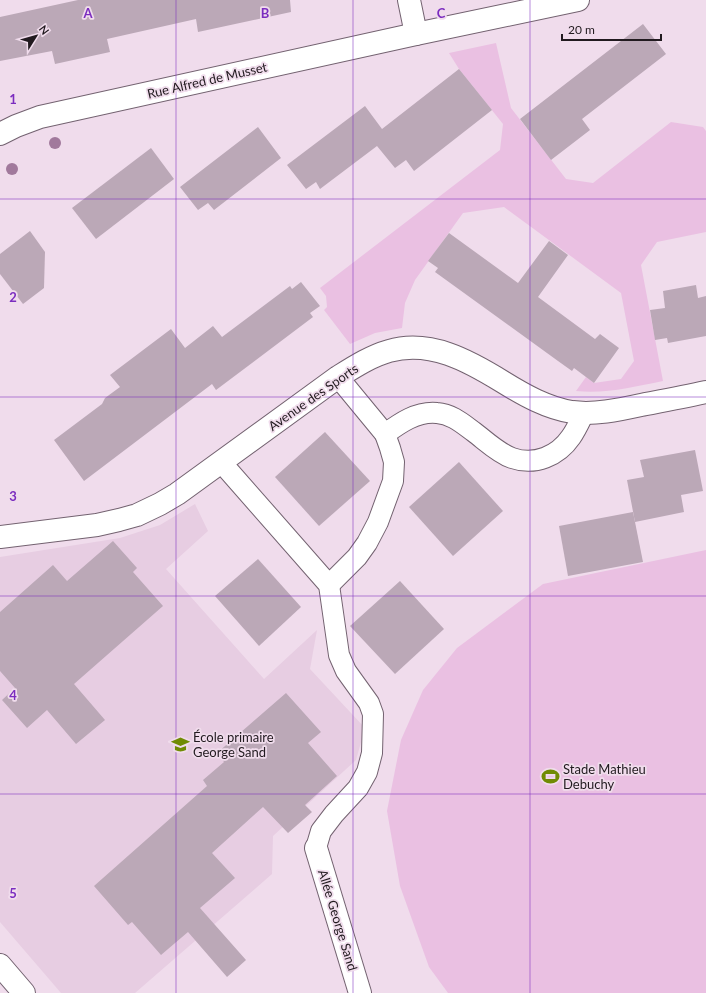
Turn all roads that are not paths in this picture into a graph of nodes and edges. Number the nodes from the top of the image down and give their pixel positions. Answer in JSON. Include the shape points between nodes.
{"nodes":[{"id":1,"x":409,"y":0,"type":"edge"},
{"id":2,"x":578,"y":0,"type":"edge"},
{"id":3,"x":416,"y":34,"type":"junction"},
{"id":4,"x":0,"y":134,"type":"edge"},
{"id":5,"x":338,"y":377,"type":"junction"},
{"id":6,"x":706,"y":392,"type":"edge"},
{"id":7,"x":584,"y":413,"type":"junction"},
{"id":8,"x":384,"y":434,"type":"junction"},
{"id":9,"x":221,"y":462,"type":"junction"},
{"id":10,"x":0,"y":537,"type":"edge"},
{"id":11,"x":329,"y":585,"type":"junction"},
{"id":12,"x":316,"y":848,"type":"joint"},
{"id":13,"x":0,"y":966,"type":"edge"},
{"id":14,"x":24,"y":993,"type":"edge"},
{"id":15,"x":360,"y":993,"type":"edge"}],
"edges":[{"from":1,"to":3,"type":"street"},
{"from":2,"to":3,"type":"street","name":"Rue Alfred de Musset"},
{"from":3,"to":4,"type":"street","name":"Rue Alfred de Musset","via":[[40,117]]},
{"from":5,"to":7,"type":"street","name":"Avenue des Sports","via":[[377,355],[408,348],[425,348],[463,360],[547,405]]},
{"from":5,"to":8,"type":"lane"},
{"from":5,"to":9,"type":"street","name":"Avenue des Sports"},
{"from":6,"to":7,"type":"street","name":"Avenue des Sports","via":[[620,410]]},
{"from":7,"to":8,"type":"lane","via":[[572,437],[560,451],[540,459],[525,461],[512,458],[497,449],[451,416],[437,413],[404,420]]},
{"from":8,"to":11,"type":"lane","via":[[394,462],[393,481],[378,522],[367,543]]},
{"from":9,"to":10,"type":"street","name":"Avenue des Sports","via":[[177,494],[137,515],[97,525]]},
{"from":9,"to":11,"type":"lane"},
{"from":11,"to":12,"type":"lane","via":[[339,655],[346,671],[369,703],[374,728],[367,772],[358,788],[321,831]]},
{"from":12,"to":15,"type":"street","name":"Allée George Sand"},
{"from":13,"to":14,"type":"street"}]}
